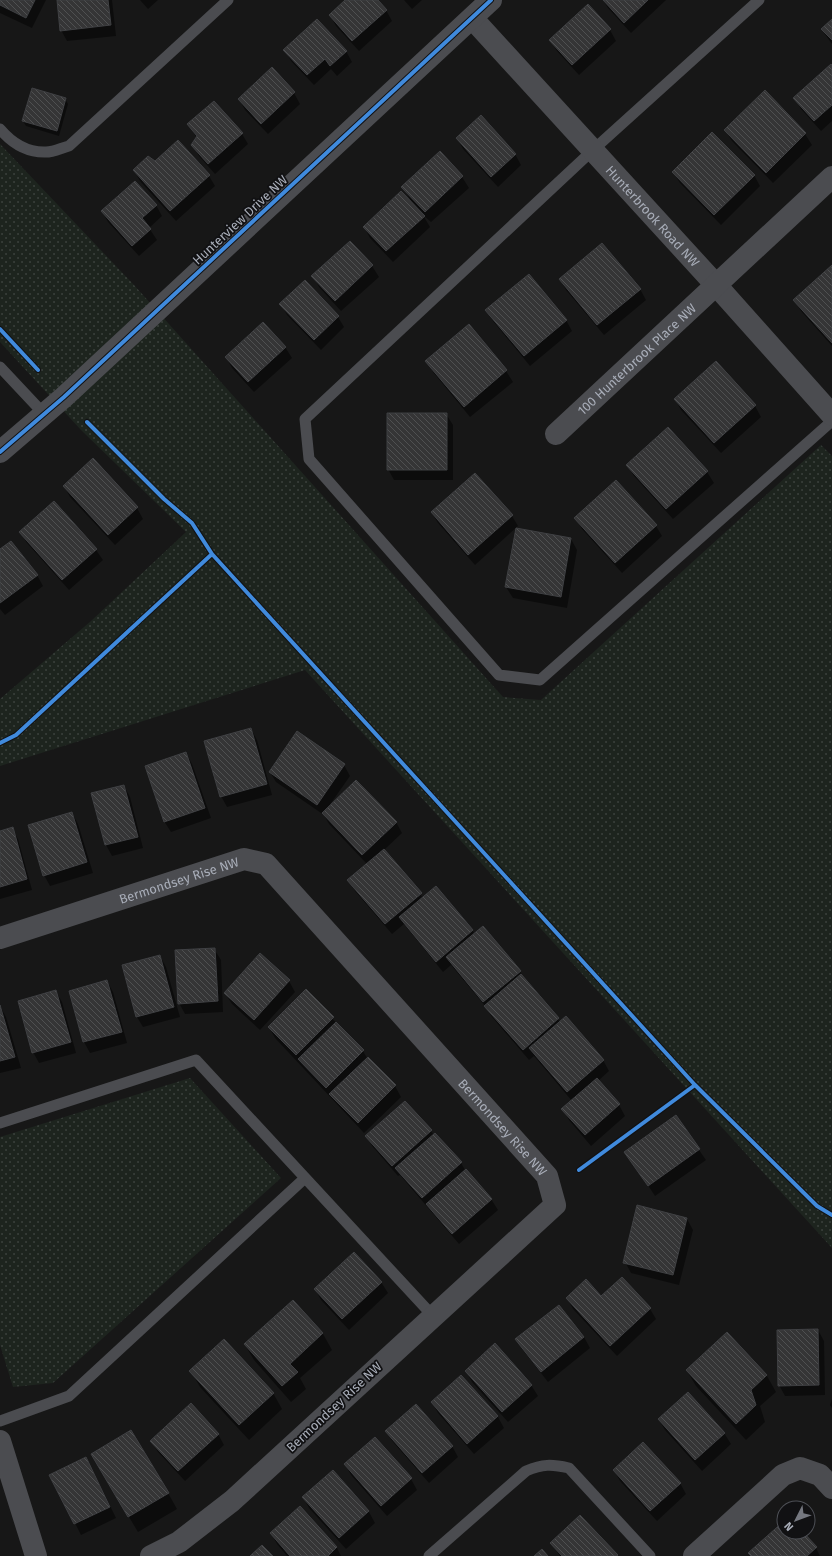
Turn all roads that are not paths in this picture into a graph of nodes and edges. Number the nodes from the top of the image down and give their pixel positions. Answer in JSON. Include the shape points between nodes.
{"nodes":[{"id":1,"x":228,"y":0,"type":"edge"},
{"id":2,"x":491,"y":0,"type":"edge"},
{"id":3,"x":759,"y":0,"type":"edge"},
{"id":4,"x":472,"y":18,"type":"junction"},
{"id":5,"x":0,"y":129,"type":"edge"},
{"id":6,"x":593,"y":150,"type":"junction"},
{"id":7,"x":832,"y":176,"type":"edge"},
{"id":8,"x":716,"y":285,"type":"junction"},
{"id":9,"x":0,"y":367,"type":"edge"},
{"id":10,"x":45,"y":415,"type":"junction"},
{"id":11,"x":832,"y":415,"type":"edge"},
{"id":12,"x":832,"y":421,"type":"edge"},
{"id":13,"x":556,"y":434,"type":"dead end"},
{"id":14,"x":0,"y":452,"type":"edge"},
{"id":15,"x":0,"y":938,"type":"edge"},
{"id":16,"x":0,"y":1123,"type":"edge"},
{"id":17,"x":305,"y":1178,"type":"junction"},
{"id":18,"x":433,"y":1316,"type":"junction"},
{"id":19,"x":0,"y":1421,"type":"edge"},
{"id":20,"x":0,"y":1441,"type":"edge"},
{"id":21,"x":832,"y":1488,"type":"edge"},
{"id":22,"x":36,"y":1556,"type":"edge"},
{"id":23,"x":151,"y":1556,"type":"edge"},
{"id":24,"x":429,"y":1556,"type":"edge"},
{"id":25,"x":650,"y":1556,"type":"edge"},
{"id":26,"x":694,"y":1556,"type":"edge"}],
"edges":[{"from":1,"to":5,"type":"lane","via":[[69,146],[45,153],[27,149],[8,138]]},
{"from":2,"to":4,"type":"street","name":"Hunterview Drive NW"},
{"from":3,"to":6,"type":"lane"},
{"from":4,"to":6,"type":"street","name":"Hunterbrook Road NW"},
{"from":4,"to":10,"type":"street","name":"Hunterview Drive NW"},
{"from":6,"to":8,"type":"street","name":"Hunterbrook Road NW"},
{"from":6,"to":12,"type":"lane","via":[[305,419],[309,459],[499,675],[540,680]]},
{"from":7,"to":8,"type":"street","name":"100 Hunterbrook Place NW"},
{"from":8,"to":11,"type":"street","name":"Hunterbrook Road NW"},
{"from":8,"to":13,"type":"street","name":"100 Hunterbrook Place NW"},
{"from":9,"to":10,"type":"lane"},
{"from":10,"to":14,"type":"street","name":"Hunterview Drive NW"},
{"from":15,"to":18,"type":"street","name":"Bermondsey Rise NW","via":[[244,859],[266,864],[547,1176],[555,1205]]},
{"from":16,"to":17,"type":"lane","via":[[196,1060]]},
{"from":17,"to":18,"type":"lane"},
{"from":17,"to":19,"type":"lane","via":[[69,1396]]},
{"from":18,"to":23,"type":"street","name":"Bermondsey Rise NW","via":[[232,1501],[179,1542]]},
{"from":20,"to":22,"type":"street"},
{"from":21,"to":26,"type":"street","via":[[820,1475],[800,1468],[783,1475]]},
{"from":24,"to":25,"type":"lane","via":[[526,1471],[541,1465],[554,1464],[569,1468]]}]}
